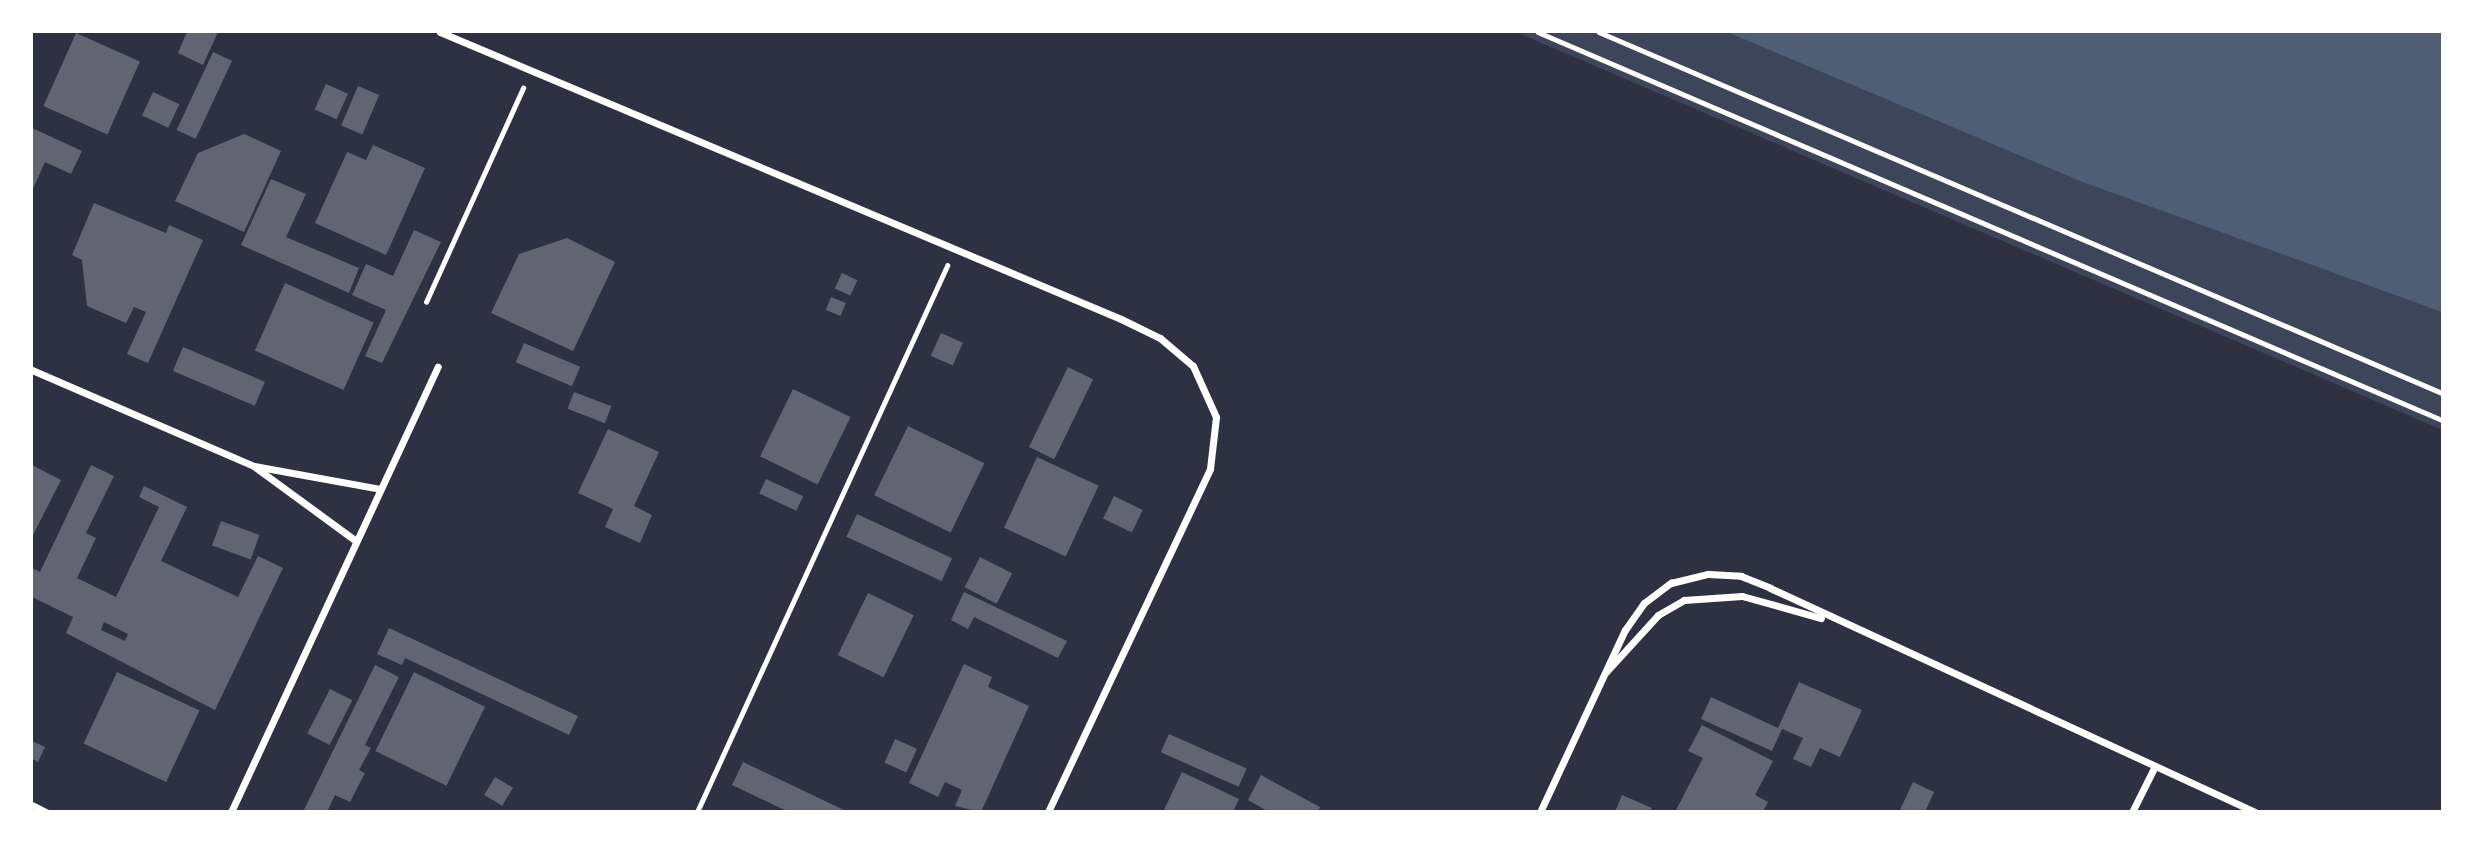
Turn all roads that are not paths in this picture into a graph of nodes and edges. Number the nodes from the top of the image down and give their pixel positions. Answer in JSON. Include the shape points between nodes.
{"nodes":[{"id":1,"x":440,"y":32,"type":"edge"},
{"id":2,"x":438,"y":367,"type":"dead end"},
{"id":3,"x":32,"y":370,"type":"edge"},
{"id":4,"x":254,"y":466,"type":"junction"},
{"id":5,"x":380,"y":489,"type":"junction"},
{"id":6,"x":356,"y":541,"type":"junction"},
{"id":7,"x":1831,"y":622,"type":"junction"},
{"id":8,"x":1600,"y":680,"type":"junction"},
{"id":9,"x":2154,"y":768,"type":"junction"},
{"id":10,"x":32,"y":805,"type":"edge"},
{"id":11,"x":46,"y":811,"type":"edge"},
{"id":12,"x":231,"y":811,"type":"edge"},
{"id":13,"x":1048,"y":811,"type":"edge"},
{"id":14,"x":1540,"y":811,"type":"edge"},
{"id":15,"x":2132,"y":811,"type":"edge"},
{"id":16,"x":2255,"y":811,"type":"edge"}],
"edges":[{"from":1,"to":13,"type":"street","via":[[1160,338],[1193,366],[1216,417],[1210,469]]},
{"from":2,"to":5,"type":"street"},
{"from":3,"to":4,"type":"street"},
{"from":4,"to":5,"type":"street"},
{"from":4,"to":6,"type":"street"},
{"from":5,"to":6,"type":"street"},
{"from":6,"to":12,"type":"street"},
{"from":7,"to":8,"type":"street","via":[[1742,596],[1684,600],[1636,636]]},
{"from":7,"to":8,"type":"street","via":[[1741,576],[1708,574],[1671,583],[1644,603]]},
{"from":7,"to":9,"type":"street"},
{"from":8,"to":14,"type":"street"},
{"from":9,"to":15,"type":"street"},
{"from":9,"to":16,"type":"street"},
{"from":10,"to":11,"type":"street"}]}
